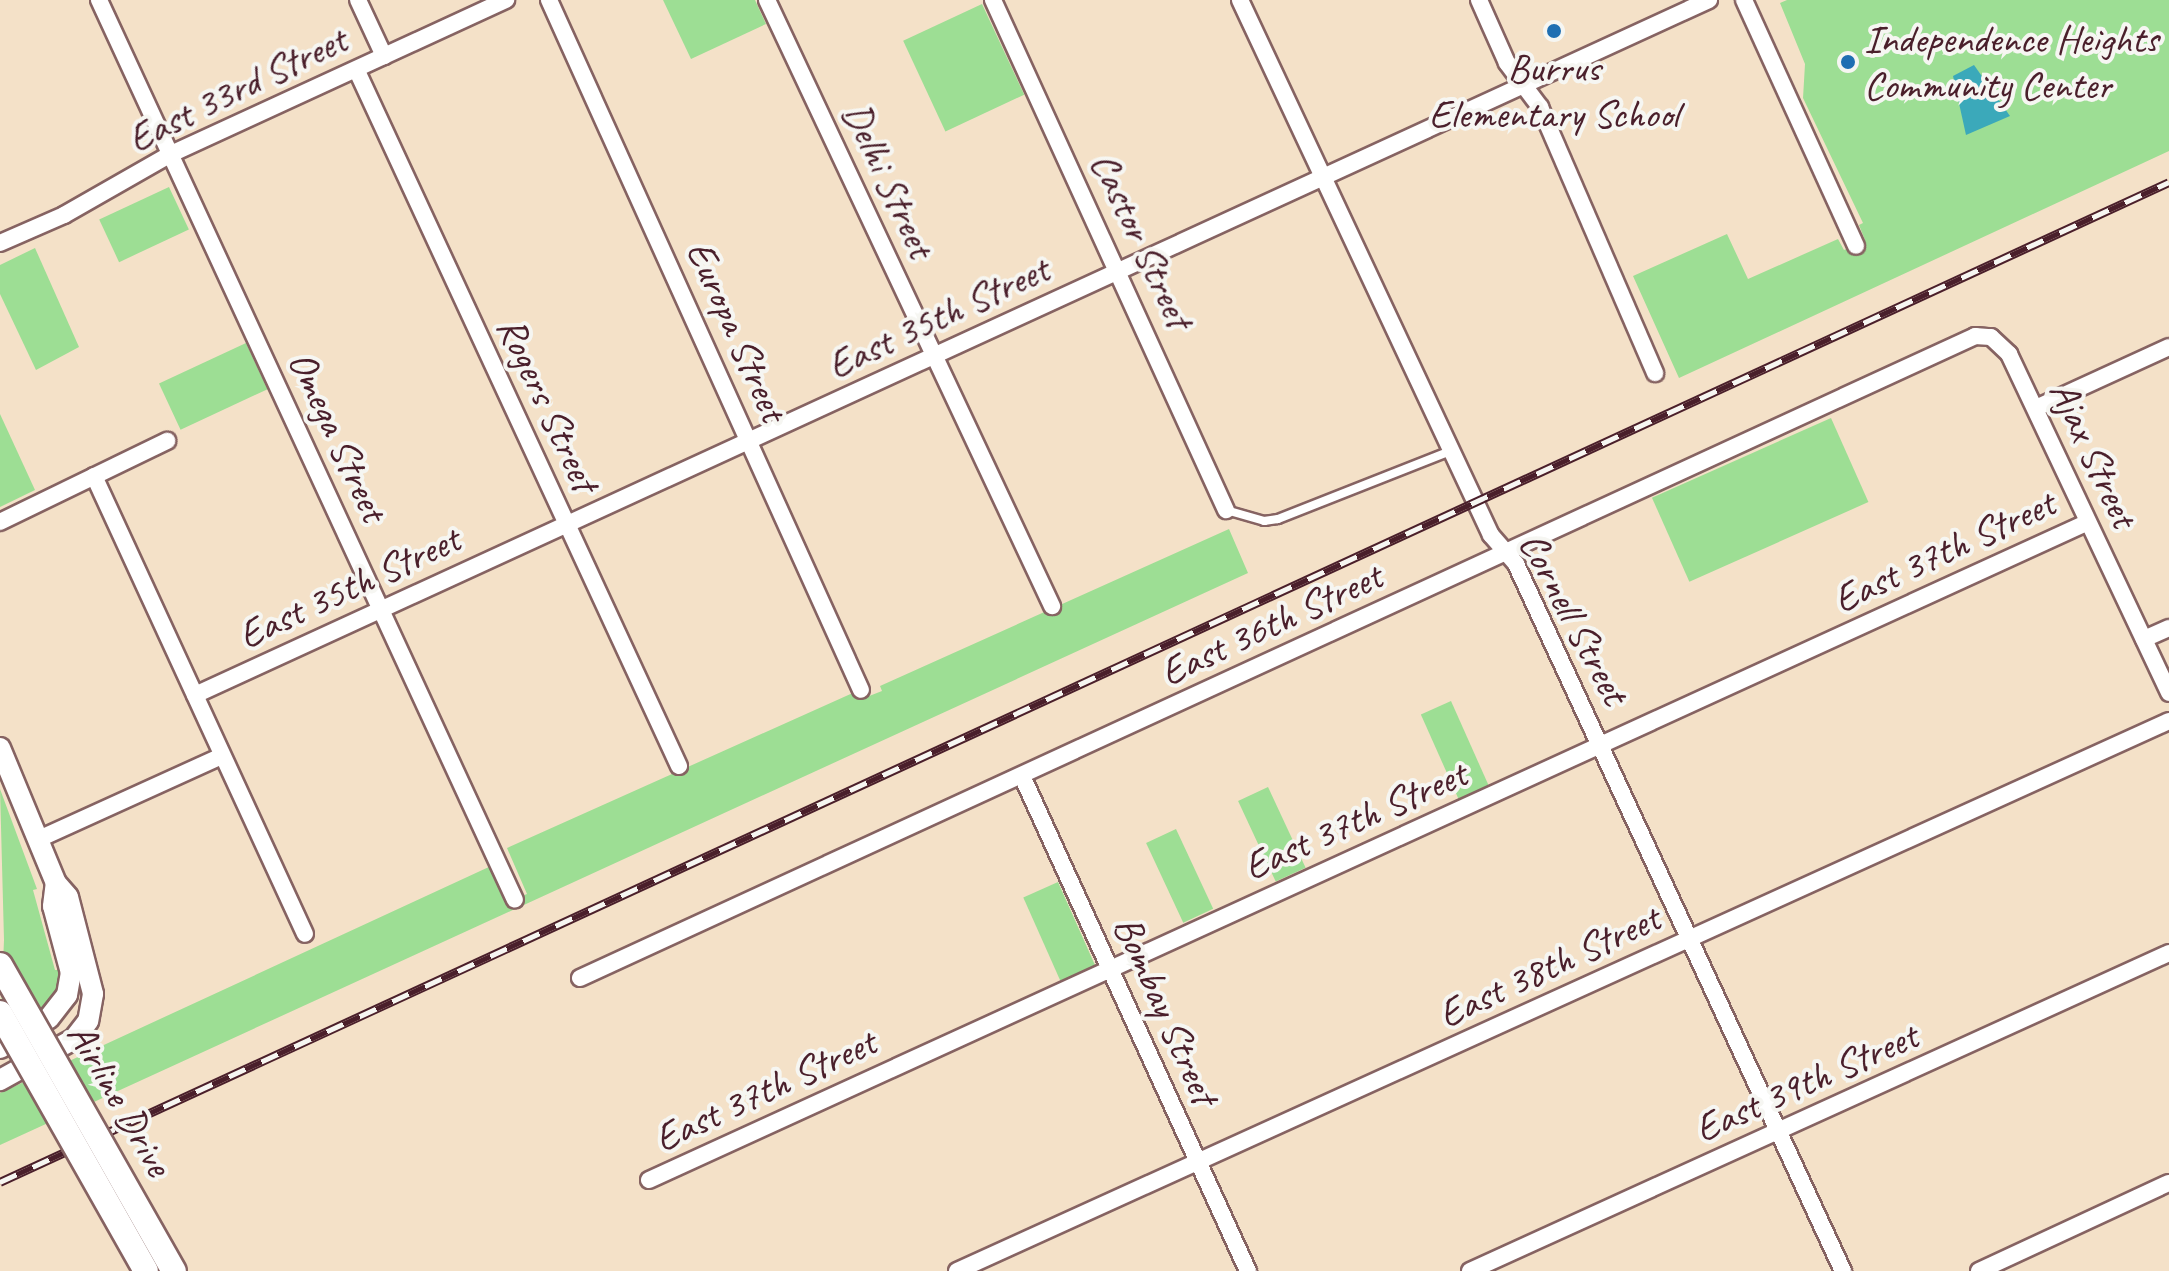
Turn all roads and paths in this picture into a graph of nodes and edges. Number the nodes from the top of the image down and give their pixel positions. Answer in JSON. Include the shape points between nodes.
{"nodes":[{"id":1,"x":99,"y":0,"type":"edge"},
{"id":2,"x":358,"y":0,"type":"edge"},
{"id":3,"x":506,"y":0,"type":"edge"},
{"id":4,"x":549,"y":0,"type":"edge"},
{"id":5,"x":767,"y":0,"type":"edge"},
{"id":6,"x":993,"y":0,"type":"edge"},
{"id":7,"x":1240,"y":0,"type":"edge"},
{"id":8,"x":1479,"y":0,"type":"edge"},
{"id":9,"x":1709,"y":0,"type":"edge"},
{"id":10,"x":1744,"y":0,"type":"edge"},
{"id":11,"x":384,"y":56,"type":"junction"},
{"id":12,"x":357,"y":71,"type":"junction"},
{"id":13,"x":1526,"y":86,"type":"junction"},
{"id":14,"x":171,"y":154,"type":"junction"},
{"id":15,"x":1322,"y":179,"type":"junction"},
{"id":16,"x":0,"y":243,"type":"edge"},
{"id":17,"x":1856,"y":246,"type":"dead end"},
{"id":18,"x":1119,"y":270,"type":"junction"},
{"id":19,"x":1991,"y":337,"type":"joint"},
{"id":20,"x":2169,"y":347,"type":"edge"},
{"id":21,"x":934,"y":357,"type":"junction"},
{"id":22,"x":1655,"y":373,"type":"dead end"},
{"id":23,"x":2036,"y":408,"type":"junction"},
{"id":24,"x":167,"y":441,"type":"dead end"},
{"id":25,"x":750,"y":441,"type":"junction"},
{"id":26,"x":1451,"y":451,"type":"junction"},
{"id":27,"x":94,"y":476,"type":"junction"},
{"id":28,"x":1226,"y":510,"type":"joint"},
{"id":29,"x":0,"y":522,"type":"edge"},
{"id":30,"x":2088,"y":522,"type":"junction"},
{"id":31,"x":566,"y":525,"type":"junction"},
{"id":32,"x":1506,"y":553,"type":"junction"},
{"id":33,"x":1052,"y":606,"type":"dead end"},
{"id":34,"x":380,"y":610,"type":"junction"},
{"id":35,"x":2169,"y":628,"type":"edge"},
{"id":36,"x":2144,"y":639,"type":"junction"},
{"id":37,"x":861,"y":690,"type":"dead end"},
{"id":38,"x":2169,"y":693,"type":"edge"},
{"id":39,"x":195,"y":695,"type":"junction"},
{"id":40,"x":2169,"y":721,"type":"edge"},
{"id":41,"x":1602,"y":745,"type":"junction"},
{"id":42,"x":0,"y":748,"type":"edge"},
{"id":43,"x":222,"y":756,"type":"junction"},
{"id":44,"x":679,"y":766,"type":"dead end"},
{"id":45,"x":1022,"y":776,"type":"junction"},
{"id":46,"x":41,"y":838,"type":"junction"},
{"id":47,"x":56,"y":883,"type":"junction"},
{"id":48,"x":515,"y":900,"type":"dead end"},
{"id":49,"x":305,"y":934,"type":"dead end"},
{"id":50,"x":1689,"y":939,"type":"junction"},
{"id":51,"x":2169,"y":953,"type":"edge"},
{"id":52,"x":0,"y":965,"type":"edge"},
{"id":53,"x":1112,"y":968,"type":"junction"},
{"id":54,"x":580,"y":978,"type":"dead end"},
{"id":55,"x":0,"y":1013,"type":"edge"},
{"id":56,"x":0,"y":1048,"type":"edge"},
{"id":57,"x":0,"y":1080,"type":"edge"},
{"id":58,"x":1778,"y":1133,"type":"junction"},
{"id":59,"x":1195,"y":1162,"type":"junction"},
{"id":60,"x":649,"y":1180,"type":"dead end"},
{"id":61,"x":2169,"y":1183,"type":"edge"},
{"id":62,"x":146,"y":1271,"type":"edge"},
{"id":63,"x":174,"y":1271,"type":"edge"},
{"id":64,"x":957,"y":1271,"type":"edge"},
{"id":65,"x":1248,"y":1271,"type":"edge"},
{"id":66,"x":1470,"y":1271,"type":"edge"},
{"id":67,"x":1843,"y":1271,"type":"edge"},
{"id":68,"x":1979,"y":1271,"type":"edge"}],
"edges":[{"from":1,"to":14,"type":"street","name":"Omega Street"},
{"from":2,"to":11,"type":"street"},
{"from":3,"to":11,"type":"street","name":"East 33rd Street"},
{"from":4,"to":25,"type":"street","name":"Europa Street"},
{"from":5,"to":21,"type":"street","name":"Delhi Street"},
{"from":6,"to":18,"type":"street","name":"Castor Street"},
{"from":7,"to":15,"type":"street","name":"Cornell Street"},
{"from":8,"to":13,"type":"street","via":[[1507,63]]},
{"from":9,"to":13,"type":"street","name":"East 35th Street"},
{"from":10,"to":17,"type":"street"},
{"from":11,"to":12,"type":"street","name":"East 33rd Street"},
{"from":12,"to":14,"type":"street","name":"East 33rd Street"},
{"from":12,"to":31,"type":"street","name":"Rogers Street"},
{"from":13,"to":15,"type":"street","name":"East 35th Street"},
{"from":13,"to":22,"type":"street","via":[[1540,107]]},
{"from":14,"to":16,"type":"street","name":"East 33rd Street","via":[[64,215]]},
{"from":14,"to":34,"type":"street","name":"Omega Street"},
{"from":15,"to":18,"type":"street","name":"East 35th Street"},
{"from":15,"to":26,"type":"street","name":"Cornell Street"},
{"from":18,"to":21,"type":"street","name":"East 35th Street"},
{"from":18,"to":28,"type":"street","name":"Castor Street"},
{"from":19,"to":23,"type":"street","name":"Ajax Street","via":[[2009,354]]},
{"from":19,"to":32,"type":"street","name":"East 36th Street","via":[[1962,341]]},
{"from":20,"to":23,"type":"street"},
{"from":21,"to":25,"type":"street","name":"East 35th Street"},
{"from":21,"to":33,"type":"street","name":"Delhi Street"},
{"from":23,"to":30,"type":"street","name":"Ajax Street"},
{"from":24,"to":27,"type":"street"},
{"from":25,"to":31,"type":"street","name":"East 35th Street"},
{"from":25,"to":37,"type":"street","name":"Europa Street"},
{"from":26,"to":28,"type":"lane","via":[[1278,519],[1264,521]]},
{"from":26,"to":32,"type":"street","name":"Cornell Street","via":[[1491,535]]},
{"from":27,"to":29,"type":"street"},
{"from":27,"to":39,"type":"street"},
{"from":30,"to":36,"type":"street","name":"Ajax Street"},
{"from":30,"to":41,"type":"street","name":"East 37th Street"},
{"from":31,"to":34,"type":"street","name":"East 35th Street"},
{"from":31,"to":44,"type":"street","name":"Rogers Street"},
{"from":32,"to":41,"type":"street","name":"Cornell Street","via":[[1516,564]]},
{"from":32,"to":45,"type":"street","name":"East 36th Street"},
{"from":34,"to":39,"type":"street","name":"East 35th Street"},
{"from":34,"to":48,"type":"street","name":"Omega Street"},
{"from":35,"to":36,"type":"street"},
{"from":36,"to":38,"type":"street","name":"Ajax Street"},
{"from":39,"to":43,"type":"street"},
{"from":40,"to":50,"type":"street","name":"East 38th Street"},
{"from":41,"to":50,"type":"street","name":"Cornell Street"},
{"from":41,"to":53,"type":"street","name":"East 37th Street"},
{"from":42,"to":46,"type":"street"},
{"from":43,"to":46,"type":"street"},
{"from":43,"to":49,"type":"street"},
{"from":45,"to":53,"type":"street","name":"Bombay Street"},
{"from":45,"to":54,"type":"street","name":"East 36th Street"},
{"from":46,"to":47,"type":"street"},
{"from":47,"to":56,"type":"street","via":[[53,906],[71,973],[67,995],[49,1018]]},
{"from":47,"to":57,"type":"street","via":[[68,897],[91,976],[92,1011],[74,1039]]},
{"from":50,"to":58,"type":"street","name":"Cornell Street"},
{"from":50,"to":59,"type":"street","name":"East 38th Street"},
{"from":51,"to":58,"type":"street","name":"East 39th Street"},
{"from":52,"to":63,"type":"main road","name":"Airline Drive","bridge":true},
{"from":53,"to":59,"type":"street","name":"Bombay Street"},
{"from":53,"to":60,"type":"street","name":"East 37th Street"},
{"from":55,"to":62,"type":"main road","name":"Airline Drive","bridge":true},
{"from":58,"to":66,"type":"street","name":"East 39th Street"},
{"from":58,"to":67,"type":"street","name":"Cornell Street"},
{"from":59,"to":64,"type":"street","name":"East 38th Street"},
{"from":59,"to":65,"type":"street","name":"Bombay Street"},
{"from":61,"to":68,"type":"street"}]}
